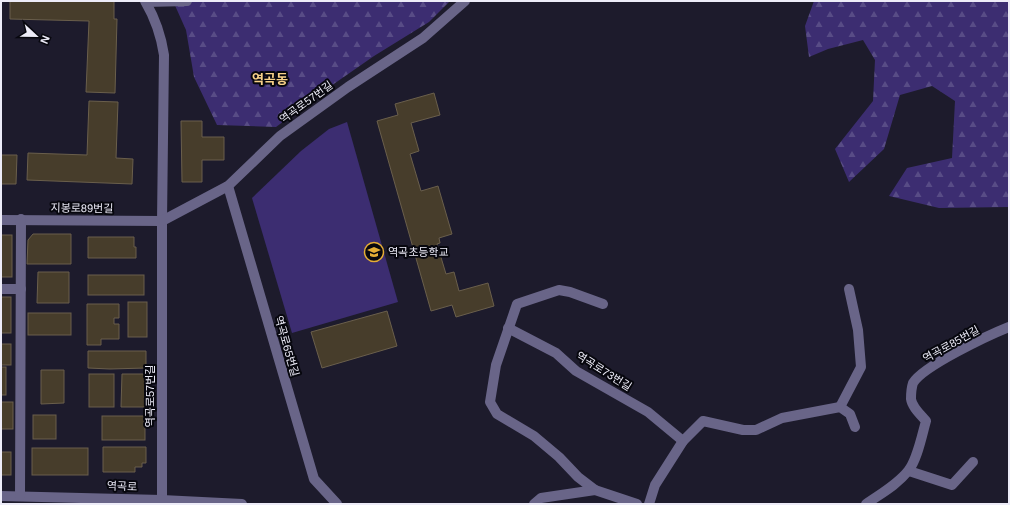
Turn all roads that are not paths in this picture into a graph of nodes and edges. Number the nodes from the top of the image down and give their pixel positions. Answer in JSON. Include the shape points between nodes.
{"nodes":[{"id":1,"x":187,"y":1,"type":"edge"},
{"id":2,"x":465,"y":1,"type":"edge"},
{"id":3,"x":146,"y":2,"type":"edge"},
{"id":4,"x":228,"y":186,"type":"junction"},
{"id":5,"x":21,"y":219,"type":"junction"},
{"id":6,"x":1,"y":220,"type":"edge"},
{"id":7,"x":162,"y":221,"type":"junction"},
{"id":8,"x":1,"y":289,"type":"edge"},
{"id":9,"x":21,"y":289,"type":"junction"},
{"id":10,"x":849,"y":289,"type":"dead end"},
{"id":11,"x":603,"y":304,"type":"dead end"},
{"id":12,"x":1009,"y":327,"type":"edge"},
{"id":13,"x":508,"y":328,"type":"junction"},
{"id":14,"x":840,"y":407,"type":"junction"},
{"id":15,"x":855,"y":427,"type":"dead end"},
{"id":16,"x":683,"y":441,"type":"junction"},
{"id":17,"x":973,"y":462,"type":"dead end"},
{"id":18,"x":909,"y":471,"type":"junction"},
{"id":19,"x":596,"y":490,"type":"junction"},
{"id":20,"x":1,"y":496,"type":"edge"},
{"id":21,"x":20,"y":496,"type":"junction"},
{"id":22,"x":162,"y":502,"type":"edge"},
{"id":23,"x":242,"y":504,"type":"edge"},
{"id":24,"x":337,"y":504,"type":"edge"},
{"id":25,"x":534,"y":504,"type":"edge"},
{"id":26,"x":637,"y":504,"type":"edge"},
{"id":27,"x":649,"y":504,"type":"edge"},
{"id":28,"x":866,"y":504,"type":"edge"}],
"edges":[{"from":1,"to":3,"type":"street"},
{"from":2,"to":4,"type":"street","name":"역곡로57번길","via":[[423,38],[280,136]]},
{"from":3,"to":7,"type":"street","name":"역곡로57번길","via":[[162,38],[164,54]]},
{"from":4,"to":7,"type":"street","name":"역곡로57번길"},
{"from":4,"to":24,"type":"street","name":"역곡로65번길","via":[[314,479]]},
{"from":5,"to":6,"type":"street","name":"지봉로89번길"},
{"from":5,"to":7,"type":"street","name":"지봉로89번길"},
{"from":5,"to":9,"type":"street"},
{"from":7,"to":22,"type":"street","name":"역곡로57번길"},
{"from":8,"to":9,"type":"street"},
{"from":9,"to":21,"type":"street"},
{"from":10,"to":14,"type":"street","via":[[858,330],[861,367]]},
{"from":11,"to":13,"type":"street","via":[[558,290],[517,304]]},
{"from":12,"to":18,"type":"street","name":"역곡로85번길","via":[[936,364],[913,384],[911,399],[926,421]]},
{"from":13,"to":16,"type":"street","name":"역곡로73번길","via":[[556,353],[576,371],[648,412]]},
{"from":13,"to":19,"type":"street","via":[[496,365],[490,402],[497,414],[534,436],[578,477]]},
{"from":14,"to":15,"type":"street","via":[[850,414]]},
{"from":14,"to":16,"type":"street","via":[[782,418],[756,430],[742,430],[703,421]]},
{"from":16,"to":27,"type":"street","via":[[655,485]]},
{"from":17,"to":18,"type":"street","via":[[952,485]]},
{"from":18,"to":28,"type":"street","name":"역곡로85번길"},
{"from":19,"to":25,"type":"street","via":[[541,498]]},
{"from":19,"to":26,"type":"street"},
{"from":20,"to":21,"type":"street","name":"역곡로"},
{"from":21,"to":22,"type":"street","name":"역곡로"},
{"from":22,"to":23,"type":"street","name":"역곡로"}]}
